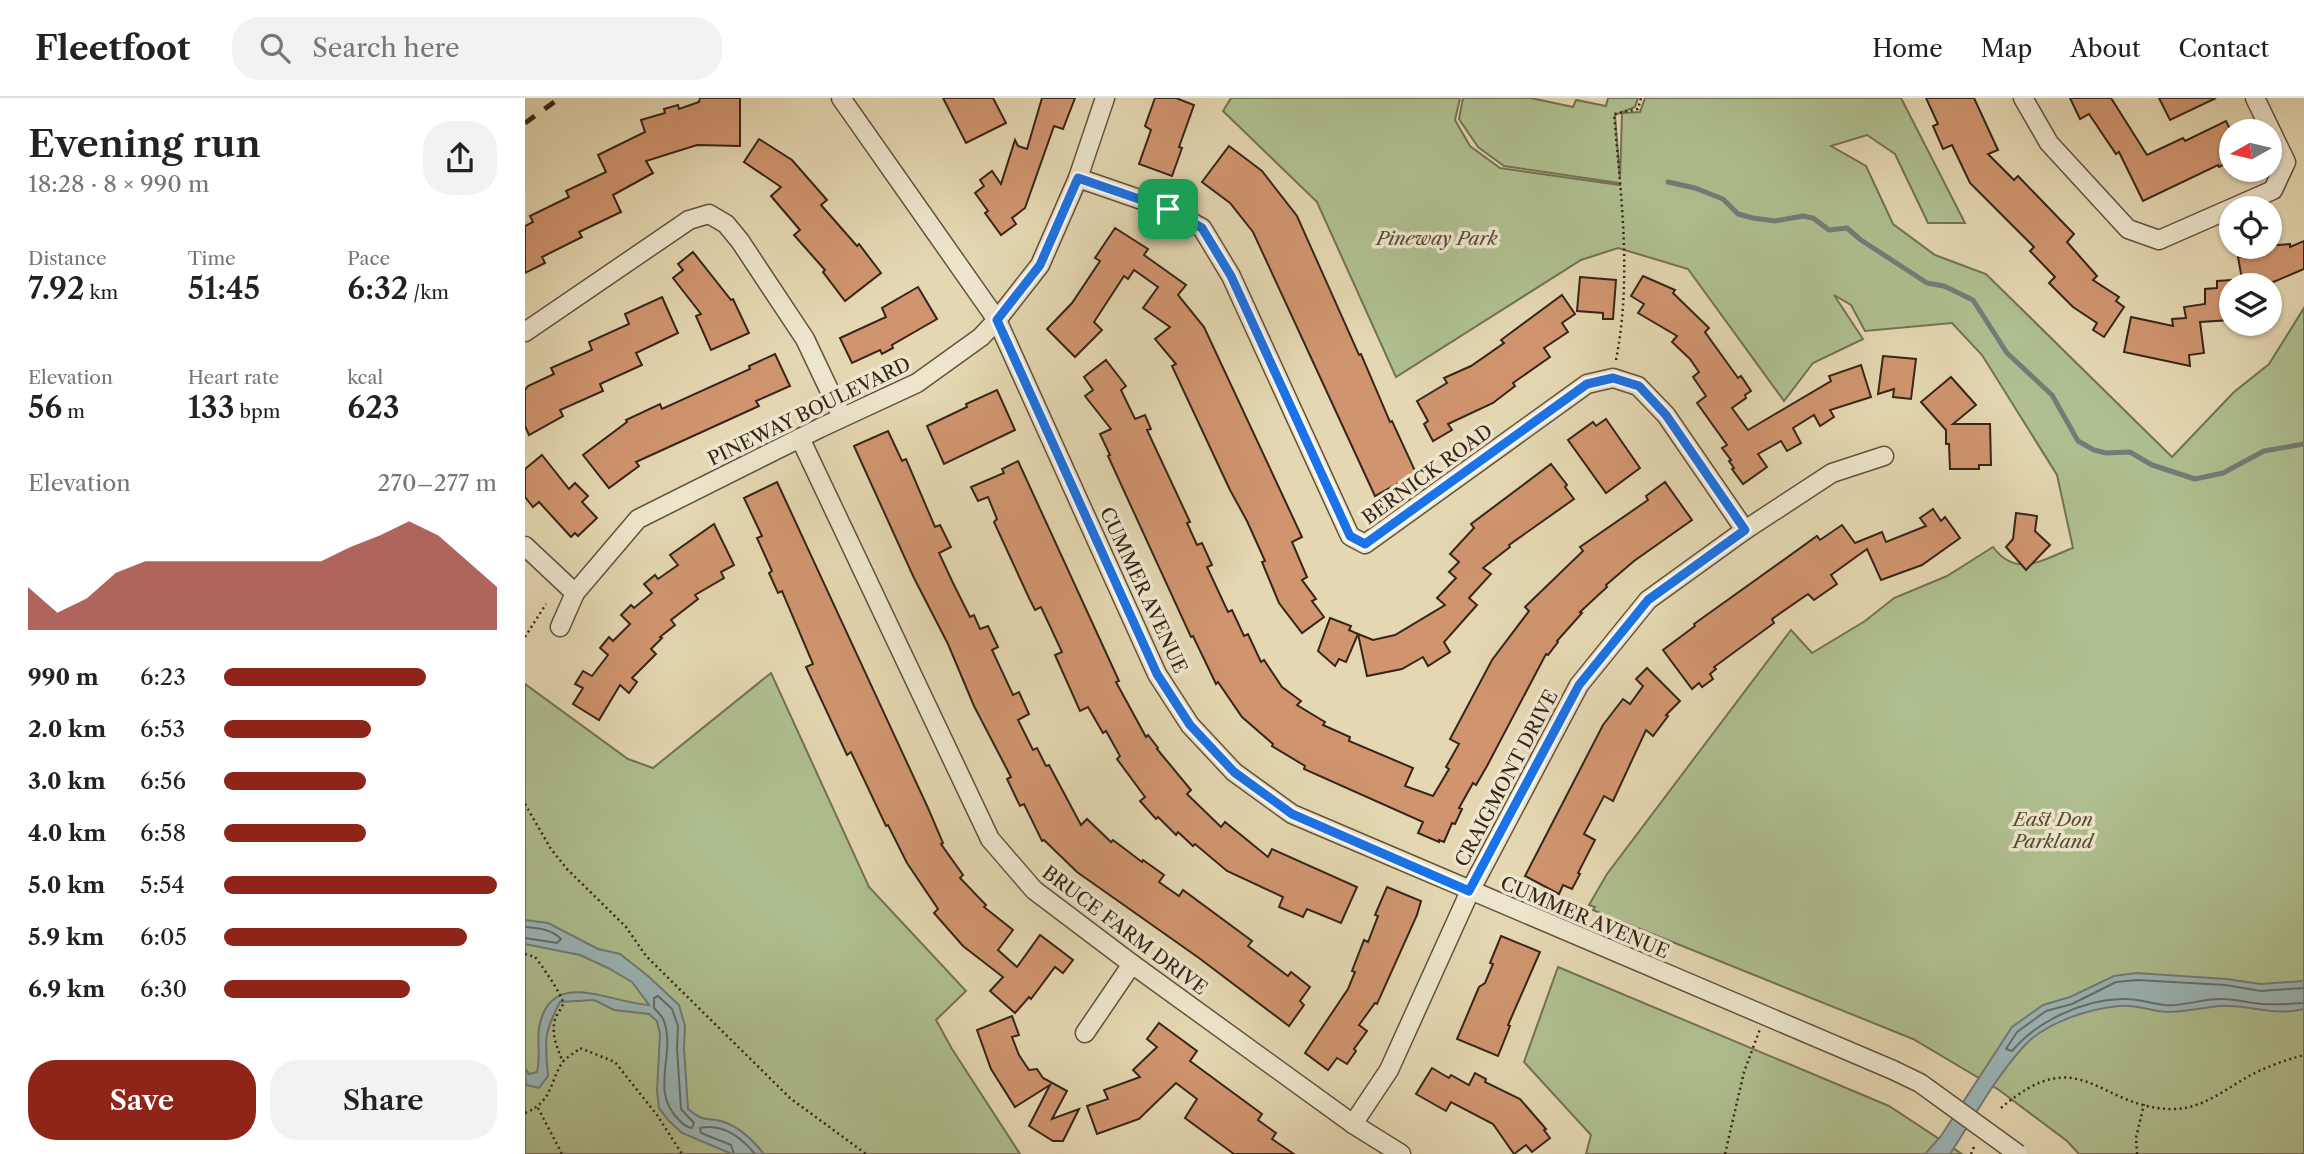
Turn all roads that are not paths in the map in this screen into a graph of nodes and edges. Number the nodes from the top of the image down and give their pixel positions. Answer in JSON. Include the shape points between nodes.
{"nodes":[{"id":1,"x":841,"y":98,"type":"edge"},
{"id":2,"x":1105,"y":98,"type":"edge"},
{"id":3,"x":2023,"y":98,"type":"edge"},
{"id":4,"x":2255,"y":98,"type":"edge"},
{"id":5,"x":1078,"y":178,"type":"junction"},
{"id":6,"x":997,"y":320,"type":"junction"},
{"id":7,"x":525,"y":332,"type":"edge"},
{"id":8,"x":842,"y":418,"type":"junction"},
{"id":9,"x":800,"y":438,"type":"junction"},
{"id":10,"x":1884,"y":456,"type":"dead end"},
{"id":11,"x":1745,"y":530,"type":"junction"},
{"id":12,"x":525,"y":546,"type":"edge"},
{"id":13,"x":575,"y":593,"type":"junction"},
{"id":14,"x":560,"y":627,"type":"dead end"},
{"id":15,"x":1469,"y":891,"type":"junction"},
{"id":16,"x":1132,"y":964,"type":"junction"},
{"id":17,"x":1085,"y":1033,"type":"dead end"},
{"id":18,"x":1353,"y":1124,"type":"junction"},
{"id":19,"x":1401,"y":1154,"type":"edge"},
{"id":20,"x":2018,"y":1154,"type":"edge"}],
"edges":[{"from":1,"to":6,"type":"street","name":"CUMMER AVENUE"},
{"from":2,"to":5,"type":"street","name":"PINEWAY BOULEVARD"},
{"from":3,"to":4,"type":"street","via":[[2049,143],[2128,229],[2159,240],[2273,190],[2285,162]]},
{"from":5,"to":6,"type":"street","name":"PINEWAY BOULEVARD","via":[[1040,265]]},
{"from":5,"to":11,"type":"street","name":"BERNICK ROAD","via":[[1168,209],[1202,228],[1231,276],[1350,536],[1365,544],[1587,384],[1613,378],[1639,386],[1666,415]]},
{"from":6,"to":8,"type":"street","name":"PINEWAY BOULEVARD","via":[[917,383]]},
{"from":6,"to":15,"type":"street","name":"CUMMER AVENUE","via":[[1157,674],[1190,725],[1234,772],[1292,814]]},
{"from":7,"to":8,"type":"street","via":[[689,220],[709,214],[726,224],[740,241],[806,339]]},
{"from":8,"to":9,"type":"street","name":"PINEWAY BOULEVARD"},
{"from":9,"to":13,"type":"street","name":"PINEWAY BOULEVARD","via":[[638,519]]},
{"from":9,"to":16,"type":"street","name":"BRUCE FARM DRIVE","via":[[990,839],[1034,890]]},
{"from":10,"to":11,"type":"street","name":"CRAIGMONT DRIVE","via":[[1832,473]]},
{"from":11,"to":15,"type":"street","name":"CRAIGMONT DRIVE","via":[[1648,600],[1579,685]]},
{"from":12,"to":13,"type":"street"},
{"from":13,"to":14,"type":"street","name":"PINEWAY BOULEVARD"},
{"from":15,"to":18,"type":"street","name":"CRAIGMONT DRIVE","via":[[1389,1070]]},
{"from":15,"to":20,"type":"street","name":"CUMMER AVENUE","bridge":true,"via":[[1893,1070],[1920,1083]]},
{"from":16,"to":17,"type":"street"},
{"from":16,"to":18,"type":"street","name":"BRUCE FARM DRIVE"},
{"from":18,"to":19,"type":"street","name":"BRUCE FARM DRIVE"}]}
